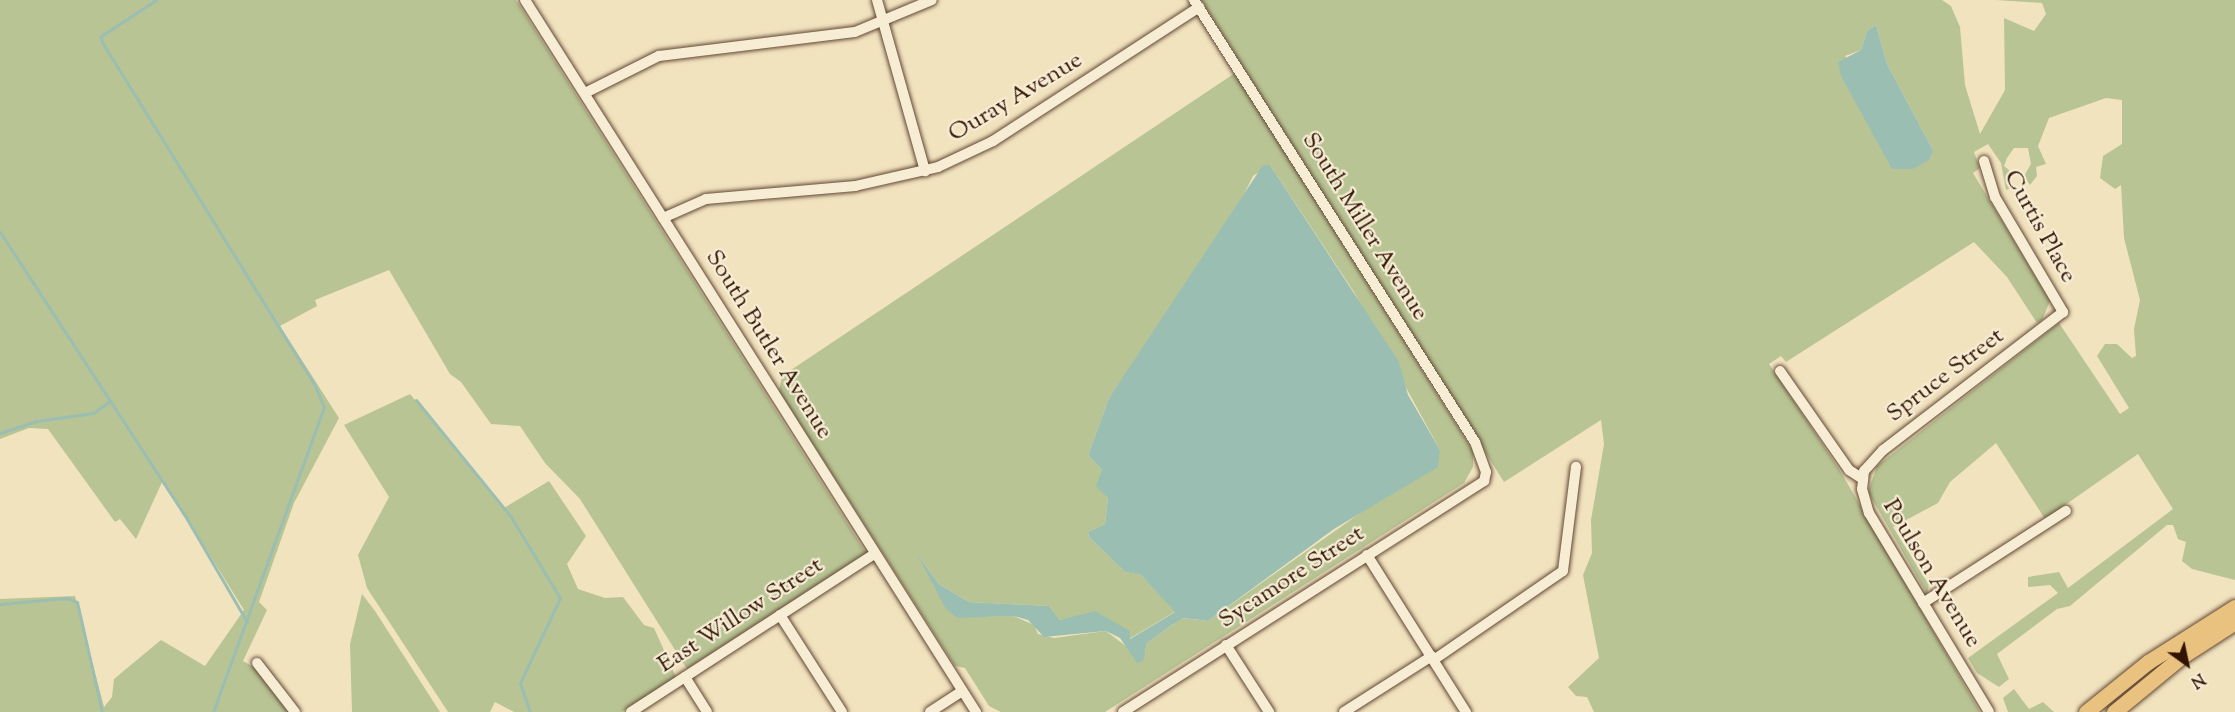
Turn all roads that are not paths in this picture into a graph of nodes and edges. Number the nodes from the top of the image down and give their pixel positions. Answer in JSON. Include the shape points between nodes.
{"nodes":[{"id":1,"x":525,"y":0,"type":"edge"},
{"id":2,"x":877,"y":0,"type":"edge"},
{"id":3,"x":932,"y":0,"type":"edge"},
{"id":4,"x":1197,"y":4,"type":"edge"},
{"id":5,"x":883,"y":22,"type":"junction"},
{"id":6,"x":585,"y":93,"type":"junction"},
{"id":7,"x":1984,"y":161,"type":"dead end"},
{"id":8,"x":925,"y":171,"type":"junction"},
{"id":9,"x":663,"y":218,"type":"junction"},
{"id":10,"x":2063,"y":312,"type":"joint"},
{"id":11,"x":1780,"y":371,"type":"dead end"},
{"id":12,"x":1576,"y":467,"type":"dead end"},
{"id":13,"x":1863,"y":479,"type":"junction"},
{"id":14,"x":1484,"y":481,"type":"joint"},
{"id":15,"x":2066,"y":511,"type":"dead end"},
{"id":16,"x":873,"y":555,"type":"junction"},
{"id":17,"x":1367,"y":555,"type":"junction"},
{"id":18,"x":1923,"y":603,"type":"junction"},
{"id":19,"x":2235,"y":607,"type":"edge"},
{"id":20,"x":780,"y":615,"type":"junction"},
{"id":21,"x":2235,"y":622,"type":"edge"},
{"id":22,"x":1226,"y":645,"type":"junction"},
{"id":23,"x":1433,"y":657,"type":"junction"},
{"id":24,"x":257,"y":663,"type":"dead end"},
{"id":25,"x":685,"y":677,"type":"junction"},
{"id":26,"x":962,"y":691,"type":"junction"},
{"id":27,"x":295,"y":712,"type":"edge"},
{"id":28,"x":631,"y":712,"type":"edge"},
{"id":29,"x":707,"y":712,"type":"edge"},
{"id":30,"x":842,"y":712,"type":"edge"},
{"id":31,"x":930,"y":712,"type":"edge"},
{"id":32,"x":975,"y":712,"type":"edge"},
{"id":33,"x":1123,"y":712,"type":"edge"},
{"id":34,"x":1269,"y":712,"type":"edge"},
{"id":35,"x":1344,"y":712,"type":"edge"},
{"id":36,"x":1466,"y":712,"type":"edge"},
{"id":37,"x":1989,"y":712,"type":"edge"},
{"id":38,"x":2086,"y":712,"type":"edge"},
{"id":39,"x":2114,"y":712,"type":"edge"}],
"edges":[{"from":1,"to":6,"type":"street","name":"South Butler Avenue"},
{"from":2,"to":5,"type":"street"},
{"from":3,"to":5,"type":"street"},
{"from":4,"to":8,"type":"street","name":"Ouray Avenue","via":[[979,150]]},
{"from":4,"to":14,"type":"street","name":"South Miller Avenue","via":[[1475,442],[1485,462]]},
{"from":5,"to":6,"type":"street","via":[[824,37],[659,56]]},
{"from":5,"to":8,"type":"street"},
{"from":6,"to":9,"type":"street","name":"South Butler Avenue"},
{"from":7,"to":10,"type":"street","name":"Curtis Place","via":[[1995,197]]},
{"from":8,"to":9,"type":"street","name":"Ouray Avenue","via":[[855,186],[725,195],[689,204]]},
{"from":9,"to":16,"type":"street","name":"South Butler Avenue"},
{"from":10,"to":13,"type":"street","name":"Spruce Street","via":[[1883,450],[1868,465]]},
{"from":11,"to":13,"type":"street","name":"Poulson Avenue","via":[[1849,470]]},
{"from":12,"to":23,"type":"street","via":[[1568,562],[1555,580]]},
{"from":13,"to":18,"type":"street","name":"Poulson Avenue","via":[[1869,513]]},
{"from":14,"to":17,"type":"street","name":"Sycamore Street"},
{"from":15,"to":18,"type":"street"},
{"from":16,"to":20,"type":"street","name":"East Willow Street"},
{"from":16,"to":26,"type":"street","name":"South Butler Avenue"},
{"from":17,"to":22,"type":"street","name":"Sycamore Street"},
{"from":17,"to":23,"type":"street"},
{"from":18,"to":37,"type":"street","name":"Poulson Avenue"},
{"from":19,"to":38,"type":"highway","via":[[2148,662]]},
{"from":20,"to":25,"type":"street","name":"East Willow Street"},
{"from":20,"to":30,"type":"street"},
{"from":21,"to":39,"type":"highway","via":[[2175,661]]},
{"from":22,"to":33,"type":"street","name":"Sycamore Street"},
{"from":22,"to":34,"type":"street"},
{"from":23,"to":35,"type":"street"},
{"from":23,"to":36,"type":"street"},
{"from":24,"to":27,"type":"street"},
{"from":25,"to":28,"type":"street","name":"East Willow Street"},
{"from":25,"to":29,"type":"street"},
{"from":26,"to":31,"type":"street"},
{"from":26,"to":32,"type":"street","name":"South Butler Avenue"}]}
